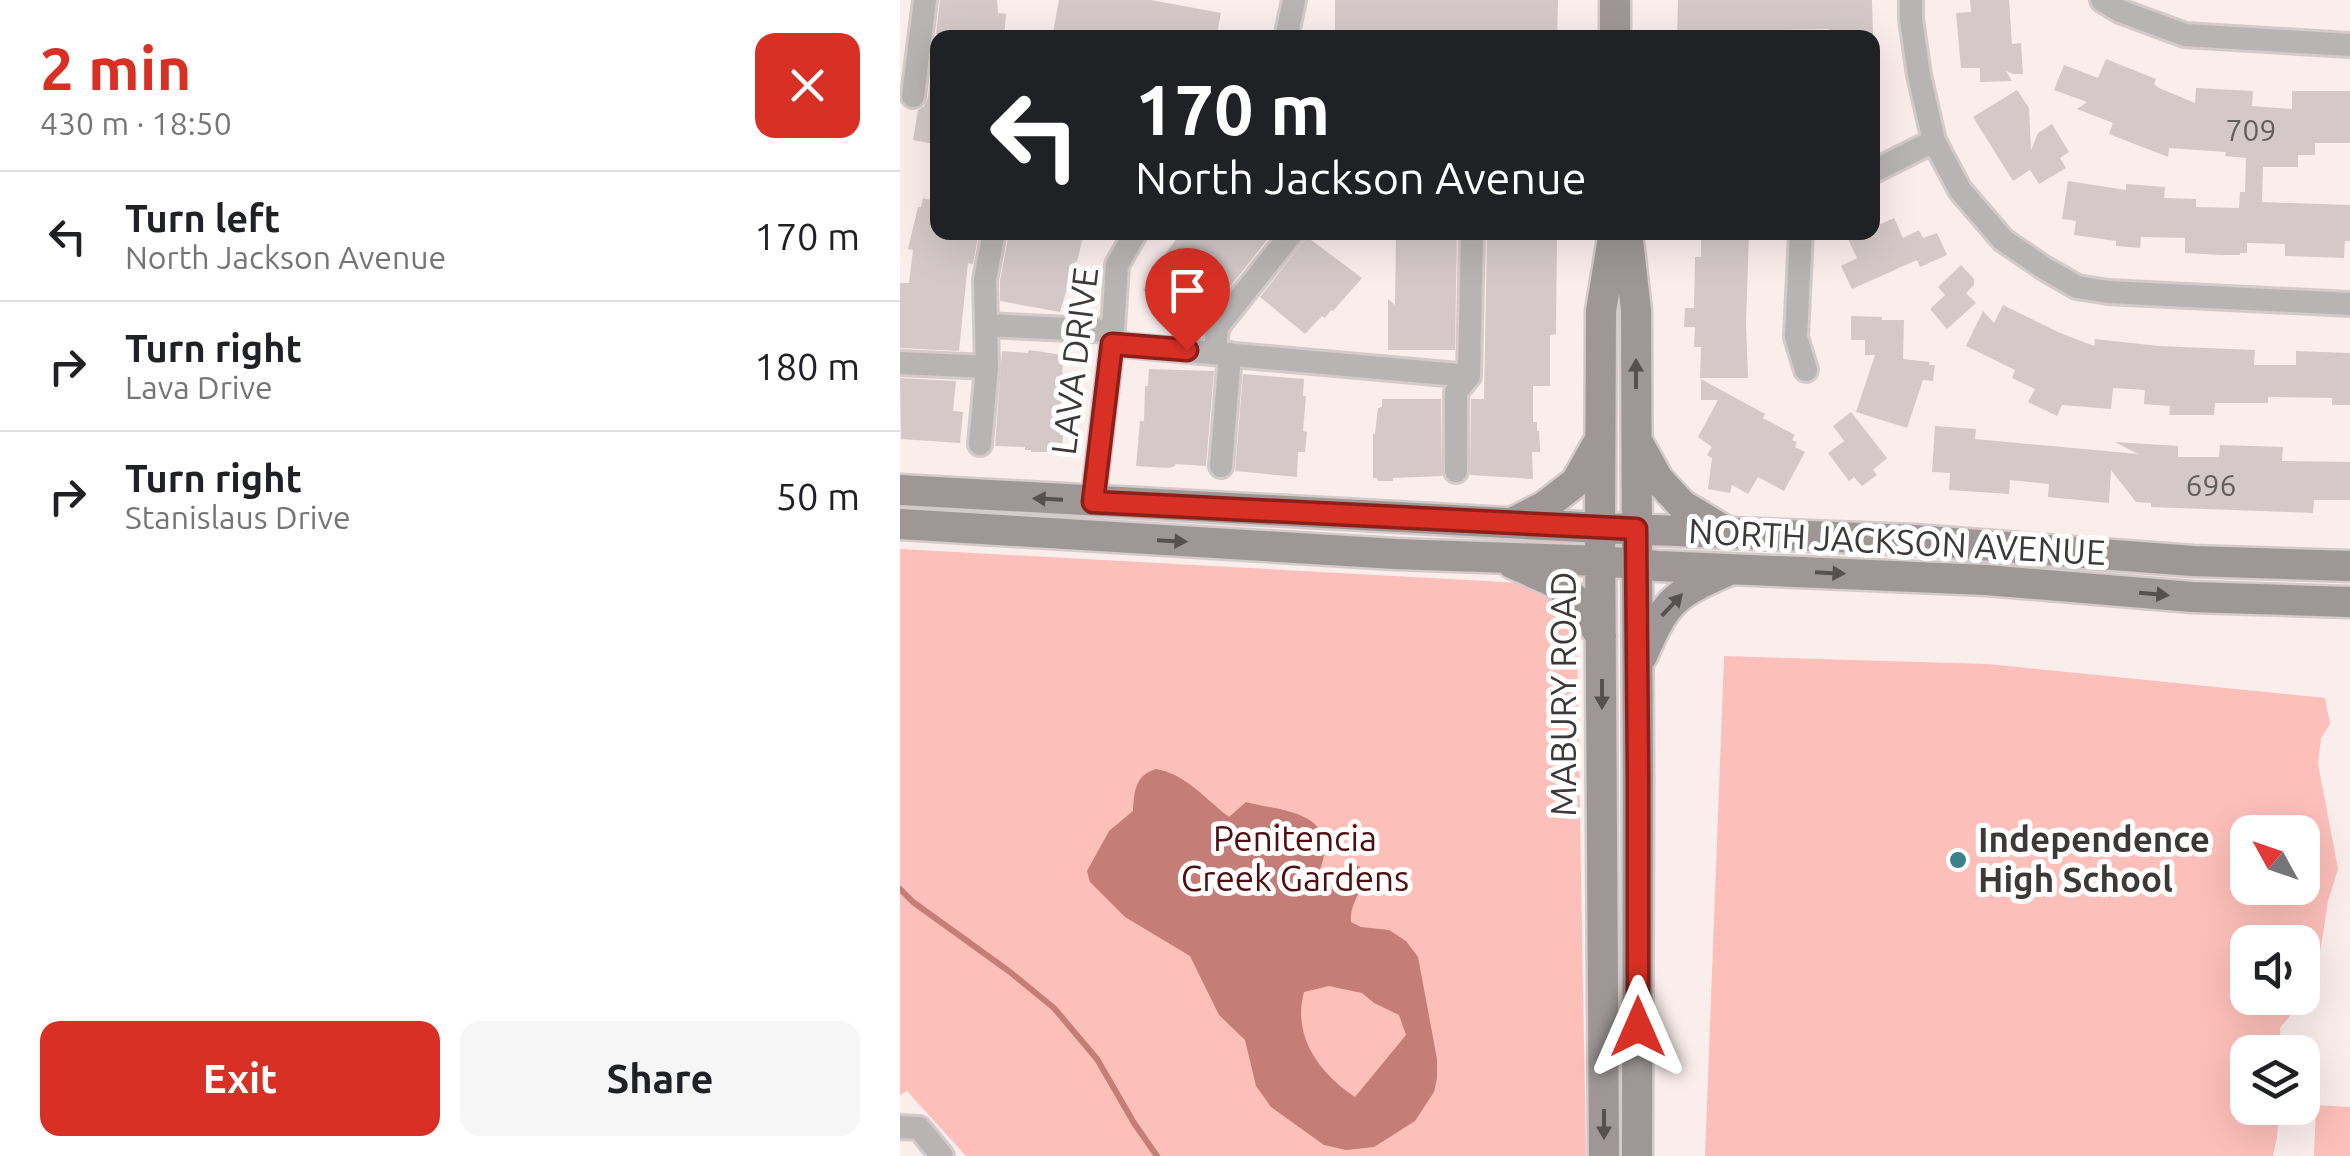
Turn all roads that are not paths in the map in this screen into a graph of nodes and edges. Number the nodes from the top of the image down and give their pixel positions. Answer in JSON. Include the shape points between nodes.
{"nodes":[{"id":1,"x":925,"y":0,"type":"edge"},
{"id":2,"x":1294,"y":0,"type":"edge"},
{"id":3,"x":1616,"y":0,"type":"edge"},
{"id":4,"x":1911,"y":0,"type":"edge"},
{"id":5,"x":2102,"y":0,"type":"edge"},
{"id":6,"x":911,"y":29,"type":"edge"},
{"id":7,"x":1288,"y":30,"type":"edge"},
{"id":8,"x":1615,"y":30,"type":"edge"},
{"id":9,"x":2350,"y":46,"type":"edge"},
{"id":10,"x":913,"y":96,"type":"dead end"},
{"id":11,"x":1934,"y":141,"type":"junction"},
{"id":12,"x":1880,"y":168,"type":"edge"},
{"id":13,"x":992,"y":240,"type":"edge"},
{"id":14,"x":1131,"y":240,"type":"edge"},
{"id":15,"x":1287,"y":240,"type":"edge"},
{"id":16,"x":1472,"y":240,"type":"edge"},
{"id":17,"x":1613,"y":240,"type":"edge"},
{"id":18,"x":1628,"y":240,"type":"edge"},
{"id":19,"x":1801,"y":240,"type":"edge"},
{"id":20,"x":2350,"y":304,"type":"edge"},
{"id":21,"x":986,"y":325,"type":"junction"},
{"id":22,"x":1112,"y":337,"type":"junction"},
{"id":23,"x":1222,"y":354,"type":"junction"},
{"id":24,"x":900,"y":363,"type":"edge"},
{"id":25,"x":986,"y":367,"type":"junction"},
{"id":26,"x":1806,"y":370,"type":"dead end"},
{"id":27,"x":1469,"y":376,"type":"junction"},
{"id":28,"x":1601,"y":436,"type":"junction"},
{"id":29,"x":1636,"y":438,"type":"junction"},
{"id":30,"x":980,"y":444,"type":"dead end"},
{"id":31,"x":1221,"y":466,"type":"dead end"},
{"id":32,"x":1456,"y":471,"type":"dead end"},
{"id":33,"x":900,"y":490,"type":"edge"},
{"id":34,"x":1093,"y":502,"type":"junction"},
{"id":35,"x":1512,"y":523,"type":"junction"},
{"id":36,"x":900,"y":524,"type":"edge"},
{"id":37,"x":1600,"y":528,"type":"junction"},
{"id":38,"x":1636,"y":529,"type":"junction"},
{"id":39,"x":1727,"y":532,"type":"junction"},
{"id":40,"x":1500,"y":558,"type":"junction"},
{"id":41,"x":1601,"y":561,"type":"junction"},
{"id":42,"x":1636,"y":565,"type":"junction"},
{"id":43,"x":2350,"y":566,"type":"edge"},
{"id":44,"x":1732,"y":569,"type":"junction"},
{"id":45,"x":2350,"y":602,"type":"edge"},
{"id":46,"x":1602,"y":638,"type":"junction"},
{"id":47,"x":1637,"y":666,"type":"junction"},
{"id":48,"x":909,"y":1127,"type":"edge"},
{"id":49,"x":942,"y":1156,"type":"edge"},
{"id":50,"x":1604,"y":1156,"type":"edge"},
{"id":51,"x":1637,"y":1156,"type":"edge"}],
"edges":[{"from":1,"to":6,"type":"street"},
{"from":2,"to":7,"type":"street"},
{"from":3,"to":8,"type":"main road"},
{"from":4,"to":11,"type":"street"},
{"from":5,"to":9,"type":"street","via":[[2185,35]]},
{"from":6,"to":10,"type":"street"},
{"from":11,"to":12,"type":"street"},
{"from":11,"to":20,"type":"street","via":[[1960,190],[2003,240],[2077,287]]},
{"from":13,"to":21,"type":"street"},
{"from":14,"to":22,"type":"street","name":"LAVA DRIVE","via":[[1117,265]]},
{"from":15,"to":23,"type":"street","via":[[1217,327]]},
{"from":16,"to":27,"type":"street"},
{"from":17,"to":28,"type":"main road","name":"MABURY ROAD","via":[[1601,311]]},
{"from":29,"to":18,"type":"main road","name":"MABURY ROAD","one_way":true,"via":[[1636,310]]},
{"from":19,"to":26,"type":"street","via":[[1796,337]]},
{"from":21,"to":22,"type":"street"},
{"from":21,"to":25,"type":"street"},
{"from":22,"to":23,"type":"street"},
{"from":22,"to":34,"type":"street","name":"LAVA DRIVE"},
{"from":23,"to":27,"type":"street"},
{"from":23,"to":31,"type":"street"},
{"from":24,"to":25,"type":"street"},
{"from":25,"to":30,"type":"street"},
{"from":27,"to":32,"type":"street","via":[[1456,392]]},
{"from":28,"to":35,"type":"main road","via":[[1576,482]]},
{"from":28,"to":37,"type":"main road","name":"MABURY ROAD"},
{"from":29,"to":38,"type":"main road","name":"MABURY ROAD"},
{"from":29,"to":39,"type":"main road","via":[[1682,506]]},
{"from":34,"to":33,"type":"main road","name":"NORTH JACKSON AVENUE","one_way":true},
{"from":34,"to":35,"type":"main road","name":"NORTH JACKSON AVENUE"},
{"from":35,"to":37,"type":"main road","name":"NORTH JACKSON AVENUE"},
{"from":36,"to":40,"type":"main road","name":"NORTH JACKSON AVENUE","one_way":true},
{"from":37,"to":38,"type":"main road","name":"NORTH JACKSON AVENUE"},
{"from":37,"to":41,"type":"main road","name":"MABURY ROAD"},
{"from":38,"to":39,"type":"main road","name":"NORTH JACKSON AVENUE"},
{"from":38,"to":42,"type":"main road","name":"MABURY ROAD"},
{"from":39,"to":43,"type":"main road","name":"NORTH JACKSON AVENUE"},
{"from":40,"to":41,"type":"main road","name":"NORTH JACKSON AVENUE"},
{"from":40,"to":46,"type":"main road","via":[[1554,582],[1577,601]]},
{"from":41,"to":42,"type":"main road","name":"NORTH JACKSON AVENUE"},
{"from":41,"to":46,"type":"main road","name":"MABURY ROAD"},
{"from":42,"to":44,"type":"main road","name":"NORTH JACKSON AVENUE"},
{"from":42,"to":47,"type":"main road","name":"MABURY ROAD"},
{"from":44,"to":45,"type":"main road","name":"NORTH JACKSON AVENUE","one_way":true},
{"from":47,"to":44,"type":"main road","one_way":true,"via":[[1670,602]]},
{"from":46,"to":50,"type":"main road","name":"MABURY ROAD","one_way":true},
{"from":47,"to":51,"type":"main road","name":"MABURY ROAD"},
{"from":48,"to":49,"type":"street"}]}
